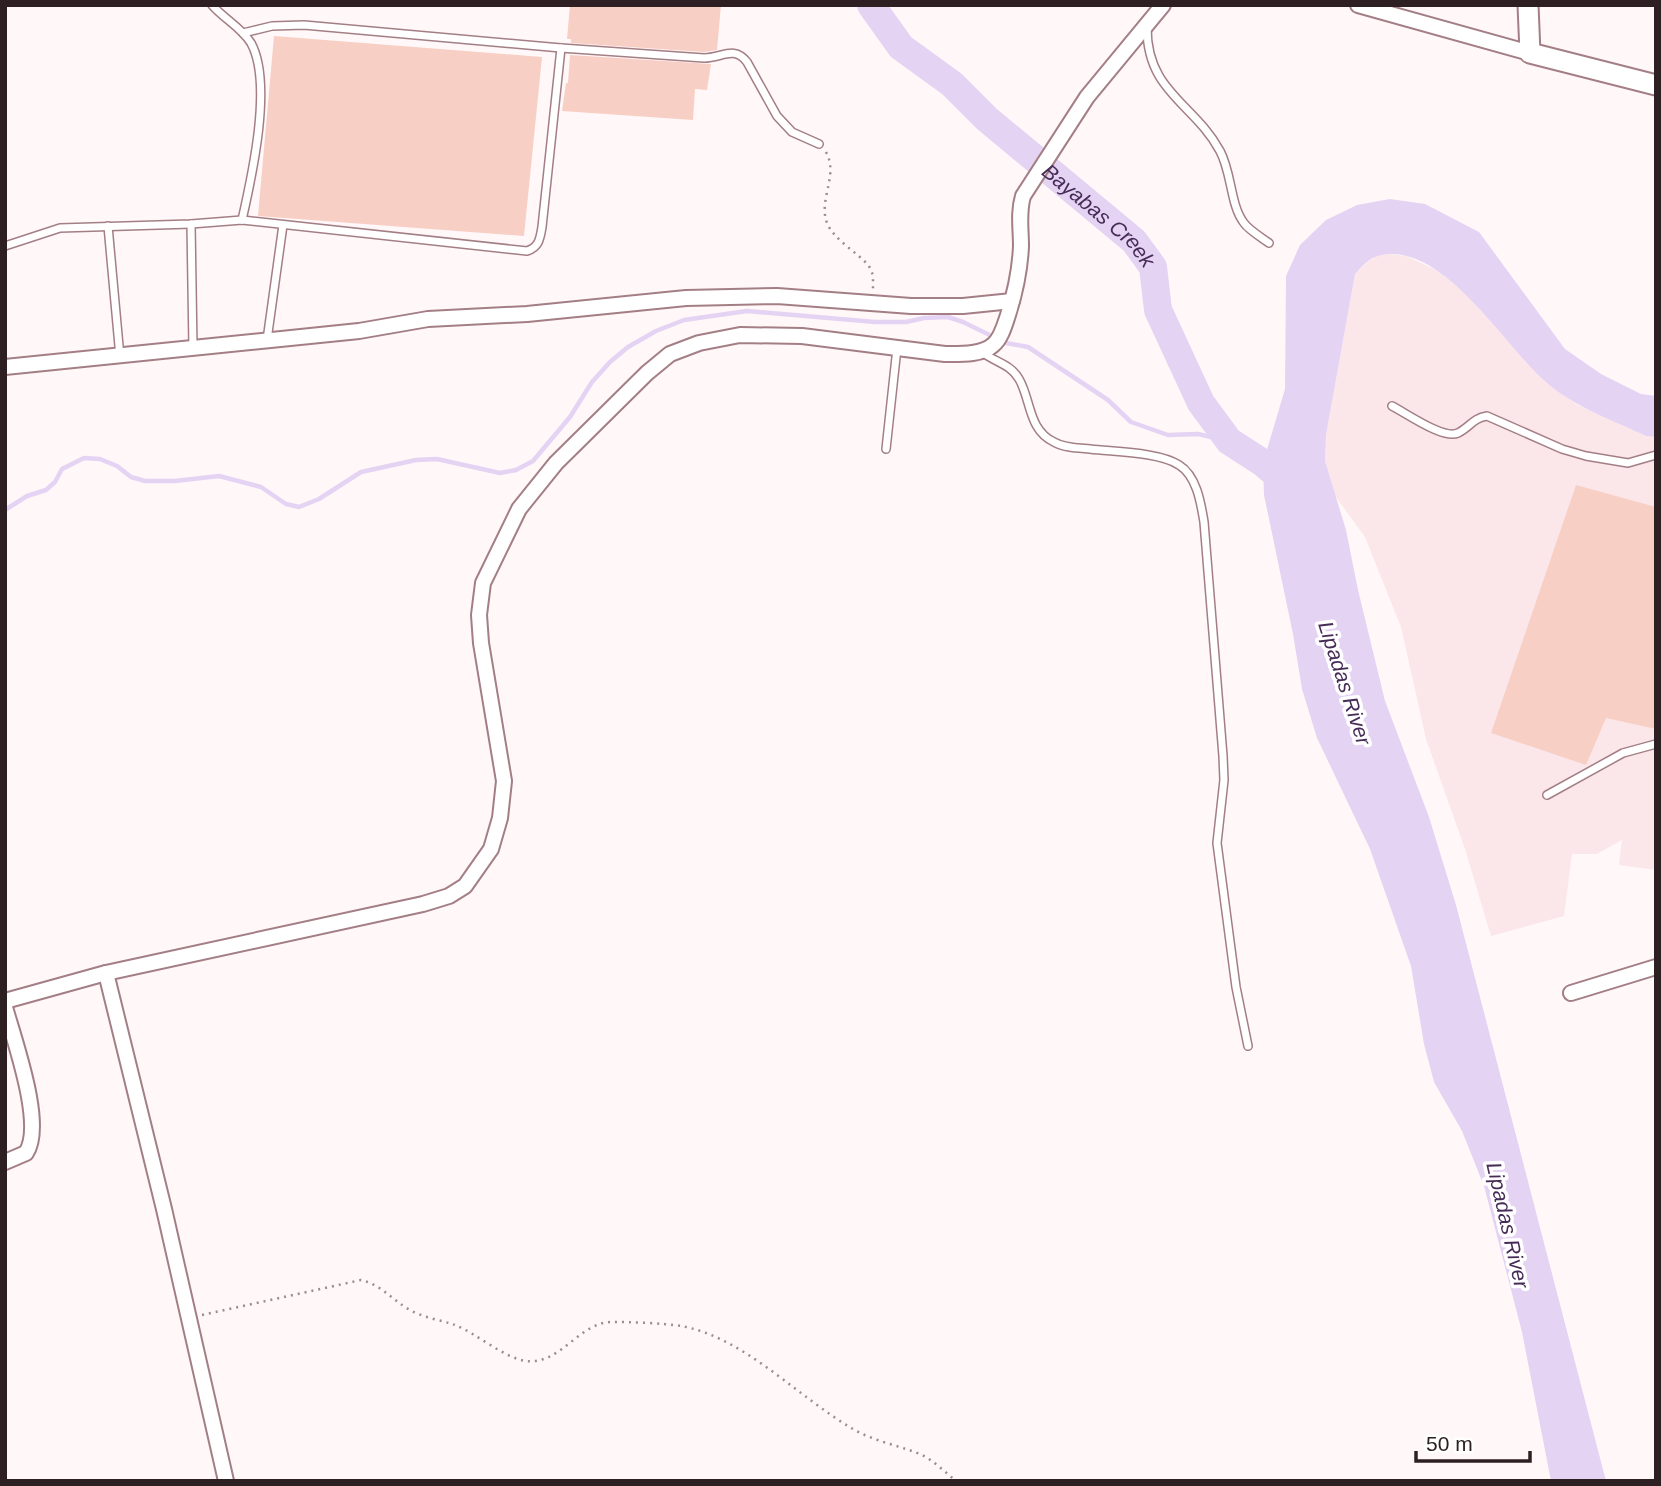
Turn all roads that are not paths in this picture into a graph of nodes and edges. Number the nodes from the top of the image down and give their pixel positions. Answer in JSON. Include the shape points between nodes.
{"nodes":[{"id":1,"x":212,"y":5,"type":"edge"},
{"id":2,"x":1163,"y":5,"type":"edge"},
{"id":3,"x":1358,"y":5,"type":"edge"},
{"id":4,"x":1528,"y":5,"type":"edge"},
{"id":5,"x":1147,"y":24,"type":"junction"},
{"id":6,"x":243,"y":33,"type":"junction"},
{"id":7,"x":561,"y":48,"type":"junction"},
{"id":8,"x":1530,"y":54,"type":"junction"},
{"id":9,"x":1656,"y":85,"type":"edge"},
{"id":10,"x":819,"y":144,"type":"road end"},
{"id":11,"x":242,"y":220,"type":"junction"},
{"id":12,"x":191,"y":224,"type":"junction"},
{"id":13,"x":283,"y":225,"type":"junction"},
{"id":14,"x":108,"y":226,"type":"junction"},
{"id":15,"x":1269,"y":243,"type":"dead end"},
{"id":16,"x":5,"y":246,"type":"edge"},
{"id":17,"x":1012,"y":301,"type":"junction"},
{"id":18,"x":267,"y":340,"type":"junction"},
{"id":19,"x":992,"y":343,"type":"junction"},
{"id":20,"x":193,"y":348,"type":"junction"},
{"id":21,"x":897,"y":348,"type":"junction"},
{"id":22,"x":120,"y":357,"type":"junction"},
{"id":23,"x":5,"y":367,"type":"edge"},
{"id":24,"x":1392,"y":406,"type":"dead end"},
{"id":25,"x":886,"y":449,"type":"dead end"},
{"id":26,"x":1656,"y":455,"type":"edge"},
{"id":27,"x":1656,"y":744,"type":"edge"},
{"id":28,"x":1547,"y":795,"type":"dead end"},
{"id":29,"x":1656,"y":967,"type":"edge"},
{"id":30,"x":106,"y":973,"type":"junction"},
{"id":31,"x":1572,"y":993,"type":"dead end"},
{"id":32,"x":5,"y":1001,"type":"edge"},
{"id":33,"x":5,"y":1007,"type":"edge"},
{"id":34,"x":1248,"y":1046,"type":"dead end"},
{"id":35,"x":5,"y":1162,"type":"edge"},
{"id":36,"x":226,"y":1481,"type":"edge"}],
"edges":[{"from":1,"to":6,"type":"lane"},
{"from":2,"to":5,"type":"street"},
{"from":3,"to":8,"type":"street"},
{"from":4,"to":8,"type":"street"},
{"from":5,"to":15,"type":"lane","via":[[1149,51],[1158,75],[1220,150],[1239,215]]},
{"from":5,"to":17,"type":"street","via":[[1106,73],[1027,189],[1020,205],[1020,263]]},
{"from":6,"to":7,"type":"lane","via":[[304,25]]},
{"from":6,"to":11,"type":"lane","via":[[257,57],[262,88],[253,172]]},
{"from":7,"to":10,"type":"lane","via":[[704,58],[736,52],[747,62],[777,116],[792,132]]},
{"from":7,"to":13,"type":"lane","via":[[542,227],[535,248],[510,250]]},
{"from":8,"to":9,"type":"street"},
{"from":11,"to":12,"type":"lane"},
{"from":11,"to":13,"type":"lane"},
{"from":12,"to":14,"type":"lane"},
{"from":12,"to":20,"type":"lane"},
{"from":13,"to":18,"type":"lane"},
{"from":14,"to":16,"type":"lane","via":[[61,228]]},
{"from":14,"to":22,"type":"lane"},
{"from":17,"to":18,"type":"street","via":[[962,306],[777,296],[686,298],[428,319]]},
{"from":17,"to":19,"type":"street"},
{"from":18,"to":20,"type":"street"},
{"from":19,"to":21,"type":"street","via":[[946,354]]},
{"from":19,"to":34,"type":"lane","via":[[986,356],[1008,366],[1018,377],[1029,412],[1052,442],[1180,465],[1200,500],[1223,755],[1217,843]]},
{"from":20,"to":22,"type":"street"},
{"from":21,"to":25,"type":"lane"},
{"from":21,"to":30,"type":"street","via":[[802,336],[740,335],[699,342],[670,354],[647,373],[548,472],[519,509],[483,583],[481,643],[503,782],[491,849],[465,886],[424,904]]},
{"from":22,"to":23,"type":"street"},
{"from":24,"to":26,"type":"lane","via":[[1443,433],[1459,433],[1478,417],[1487,416],[1586,456],[1628,463]]},
{"from":27,"to":28,"type":"lane","via":[[1623,753]]},
{"from":29,"to":31,"type":"street"},
{"from":30,"to":32,"type":"street"},
{"from":30,"to":36,"type":"street"},
{"from":33,"to":35,"type":"street","via":[[28,1095],[33,1136],[26,1153]]}]}
